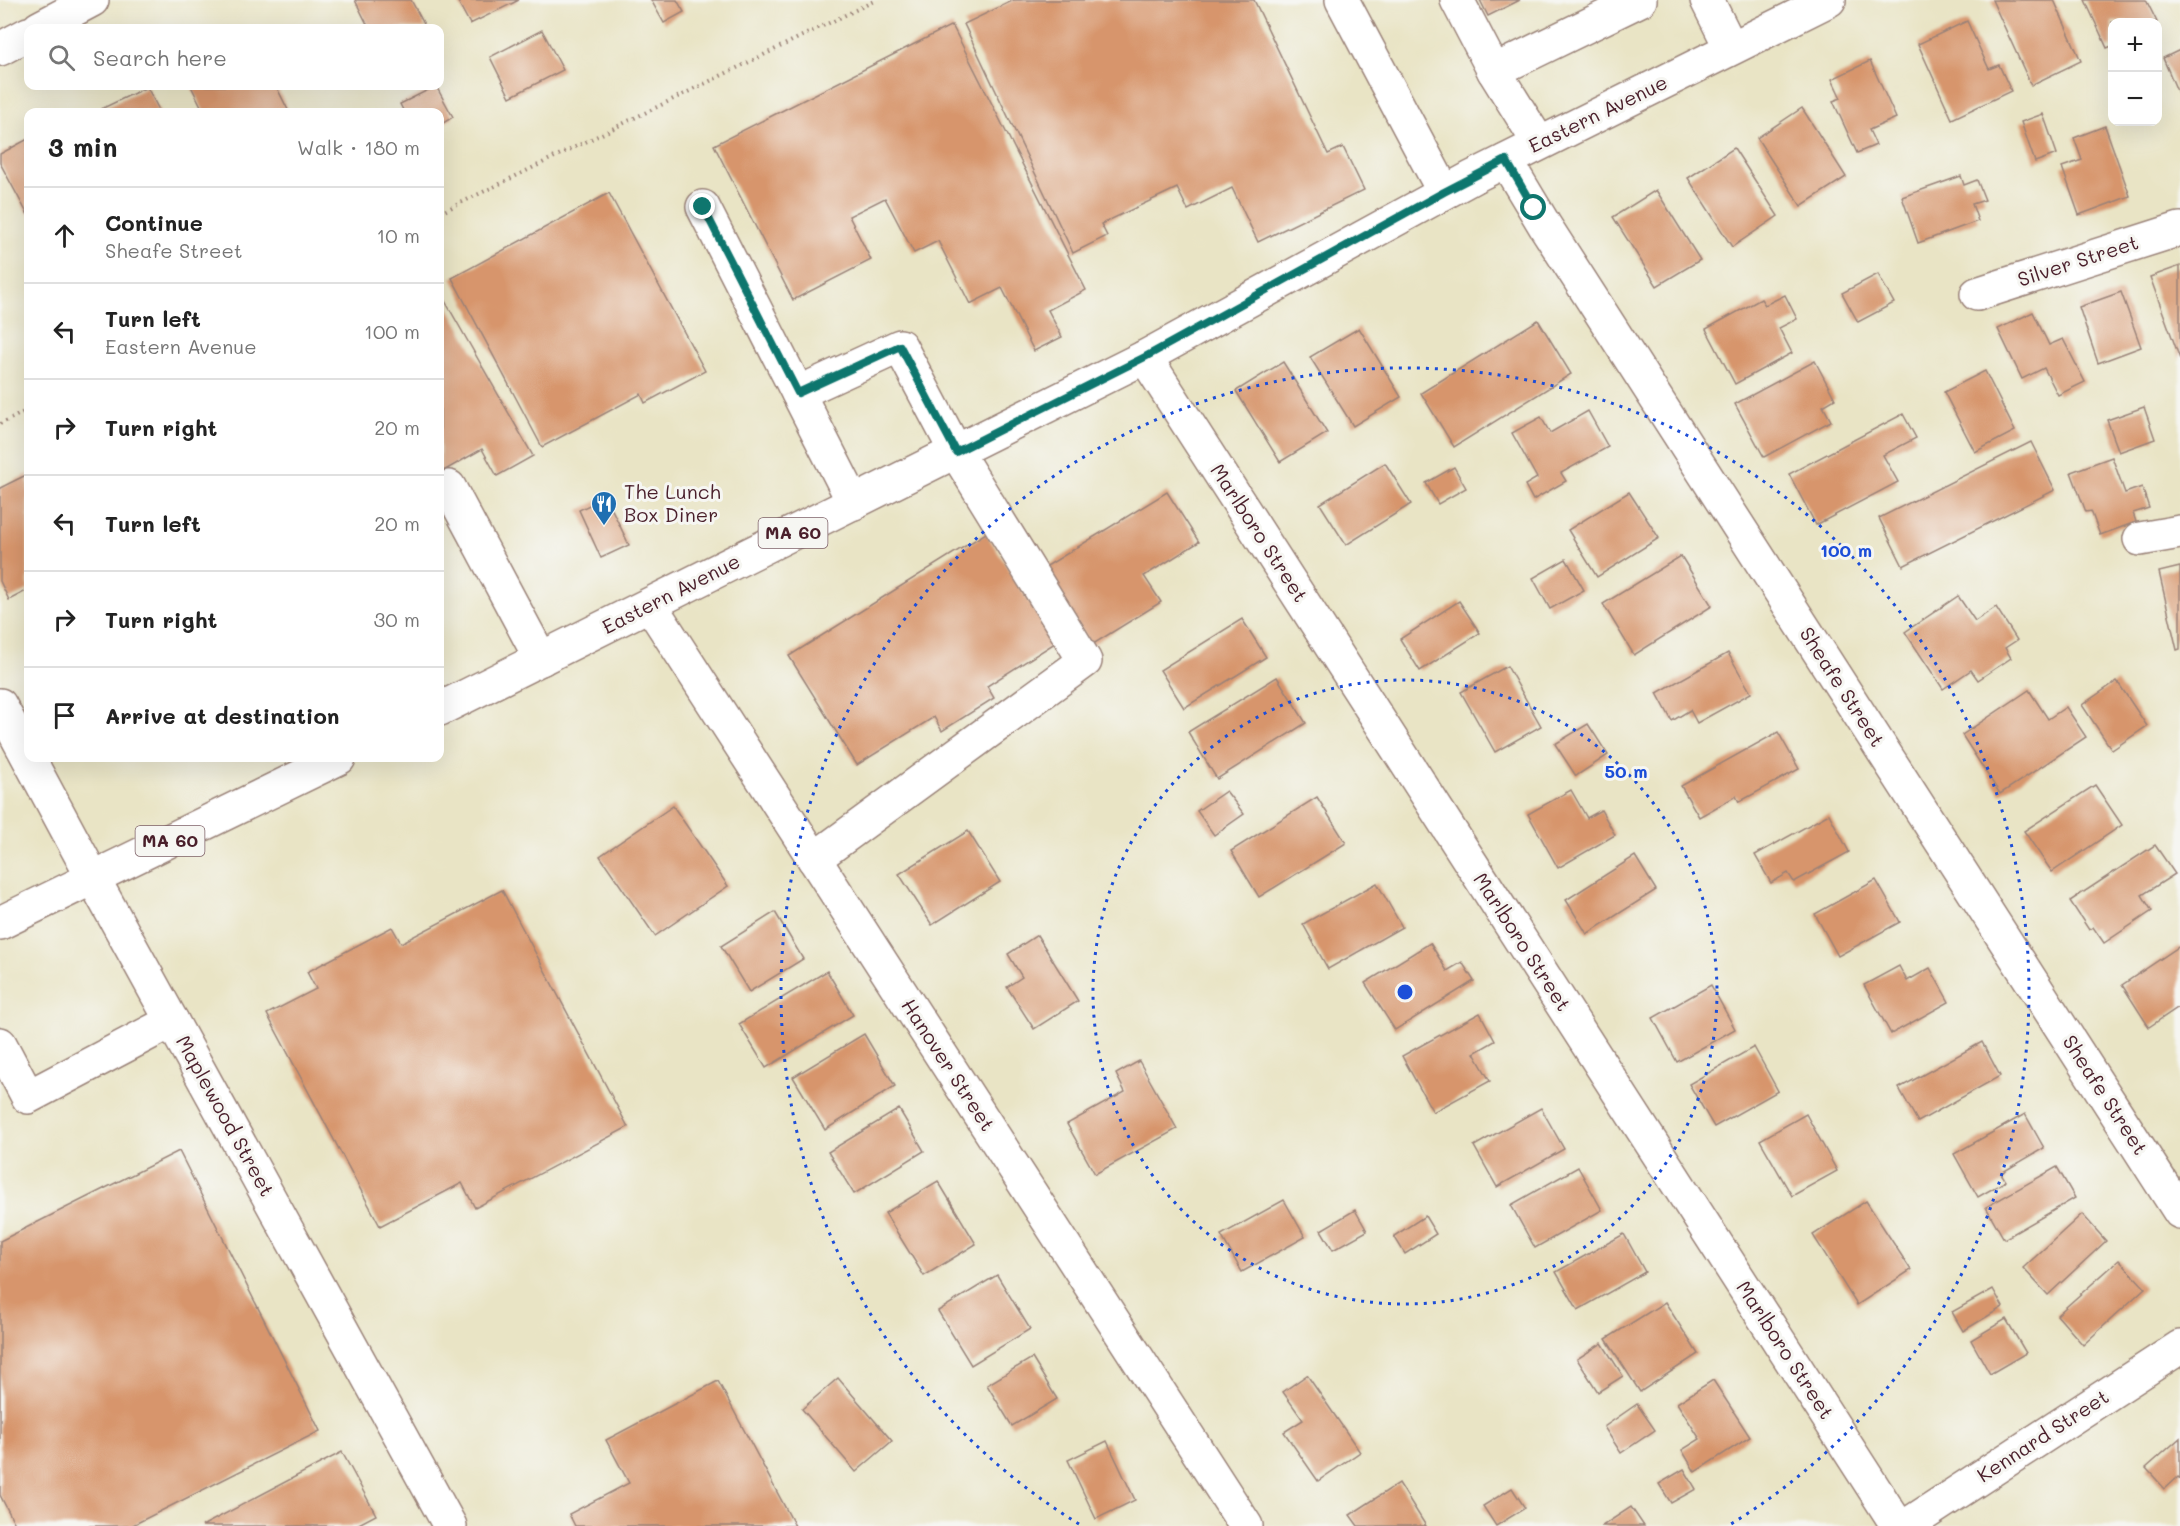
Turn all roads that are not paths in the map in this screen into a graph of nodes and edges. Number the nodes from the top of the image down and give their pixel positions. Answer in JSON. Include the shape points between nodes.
{"nodes":[{"id":1,"x":92,"y":0,"type":"edge"},
{"id":2,"x":1342,"y":0,"type":"edge"},
{"id":3,"x":1457,"y":0,"type":"edge"},
{"id":4,"x":1640,"y":0,"type":"edge"},
{"id":5,"x":1707,"y":0,"type":"edge"},
{"id":6,"x":1830,"y":0,"type":"edge"},
{"id":7,"x":47,"y":24,"type":"edge"},
{"id":8,"x":24,"y":36,"type":"edge"},
{"id":9,"x":1731,"y":48,"type":"junction"},
{"id":10,"x":0,"y":49,"type":"edge"},
{"id":11,"x":1494,"y":71,"type":"junction"},
{"id":12,"x":1539,"y":143,"type":"junction"},
{"id":13,"x":1506,"y":160,"type":"junction"},
{"id":14,"x":1444,"y":192,"type":"junction"},
{"id":15,"x":703,"y":207,"type":"dead end"},
{"id":16,"x":2180,"y":228,"type":"edge"},
{"id":17,"x":1977,"y":294,"type":"dead end"},
{"id":18,"x":1145,"y":357,"type":"junction"},
{"id":19,"x":798,"y":393,"type":"junction"},
{"id":20,"x":956,"y":452,"type":"junction"},
{"id":21,"x":449,"y":487,"type":"dead end"},
{"id":22,"x":854,"y":503,"type":"junction"},
{"id":23,"x":2180,"y":532,"type":"edge"},
{"id":24,"x":2140,"y":540,"type":"dead end"},
{"id":25,"x":650,"y":605,"type":"junction"},
{"id":26,"x":541,"y":659,"type":"junction"},
{"id":27,"x":0,"y":705,"type":"edge"},
{"id":28,"x":444,"y":707,"type":"edge"},
{"id":29,"x":24,"y":750,"type":"edge"},
{"id":30,"x":31,"y":762,"type":"edge"},
{"id":31,"x":331,"y":762,"type":"edge"},
{"id":32,"x":814,"y":859,"type":"junction"},
{"id":33,"x":93,"y":878,"type":"junction"},
{"id":34,"x":0,"y":923,"type":"edge"},
{"id":35,"x":172,"y":1021,"type":"junction"},
{"id":36,"x":0,"y":1044,"type":"edge"},
{"id":37,"x":2180,"y":1212,"type":"edge"},
{"id":38,"x":2180,"y":1347,"type":"edge"},
{"id":39,"x":450,"y":1526,"type":"edge"},
{"id":40,"x":1246,"y":1526,"type":"edge"},
{"id":41,"x":1898,"y":1526,"type":"edge"},
{"id":42,"x":1906,"y":1526,"type":"edge"}],
"edges":[{"from":1,"to":7,"type":"street"},
{"from":2,"to":14,"type":"street"},
{"from":3,"to":11,"type":"street"},
{"from":4,"to":11,"type":"street"},
{"from":5,"to":9,"type":"street"},
{"from":6,"to":9,"type":"street","name":"Eastern Avenue","number":"MA 60"},
{"from":8,"to":10,"type":"street"},
{"from":9,"to":12,"type":"street","name":"Eastern Avenue","number":"MA 60"},
{"from":11,"to":12,"type":"street"},
{"from":12,"to":13,"type":"street","name":"Eastern Avenue","number":"MA 60"},
{"from":13,"to":14,"type":"street","name":"Eastern Avenue","number":"MA 60"},
{"from":13,"to":37,"type":"street","name":"Sheafe Street"},
{"from":14,"to":18,"type":"street","name":"Eastern Avenue","number":"MA 60"},
{"from":15,"to":19,"type":"street"},
{"from":16,"to":17,"type":"street","name":"Silver Street"},
{"from":18,"to":20,"type":"street","name":"Eastern Avenue","number":"MA 60"},
{"from":18,"to":41,"type":"street","name":"Marlboro Street"},
{"from":19,"to":20,"type":"street","via":[[900,346]]},
{"from":19,"to":22,"type":"street"},
{"from":20,"to":22,"type":"street","name":"Eastern Avenue","number":"MA 60"},
{"from":20,"to":32,"type":"street","via":[[1085,661]]},
{"from":21,"to":26,"type":"street"},
{"from":22,"to":25,"type":"street","name":"Eastern Avenue","number":"MA 60"},
{"from":23,"to":24,"type":"street"},
{"from":25,"to":26,"type":"street","name":"Eastern Avenue","number":"MA 60"},
{"from":25,"to":32,"type":"street","name":"Hanover Street"},
{"from":26,"to":28,"type":"street","name":"Eastern Avenue","number":"MA 60"},
{"from":27,"to":29,"type":"street","name":"Maplewood Street"},
{"from":30,"to":33,"type":"street","name":"Maplewood Street"},
{"from":31,"to":33,"type":"street","number":"MA 60"},
{"from":32,"to":40,"type":"street","name":"Hanover Street"},
{"from":33,"to":34,"type":"street","number":"MA 60"},
{"from":33,"to":35,"type":"street","name":"Maplewood Street"},
{"from":35,"to":36,"type":"street","via":[[28,1097]]},
{"from":35,"to":39,"type":"street","name":"Maplewood Street"},
{"from":38,"to":42,"type":"street","name":"Kennard Street"}]}
